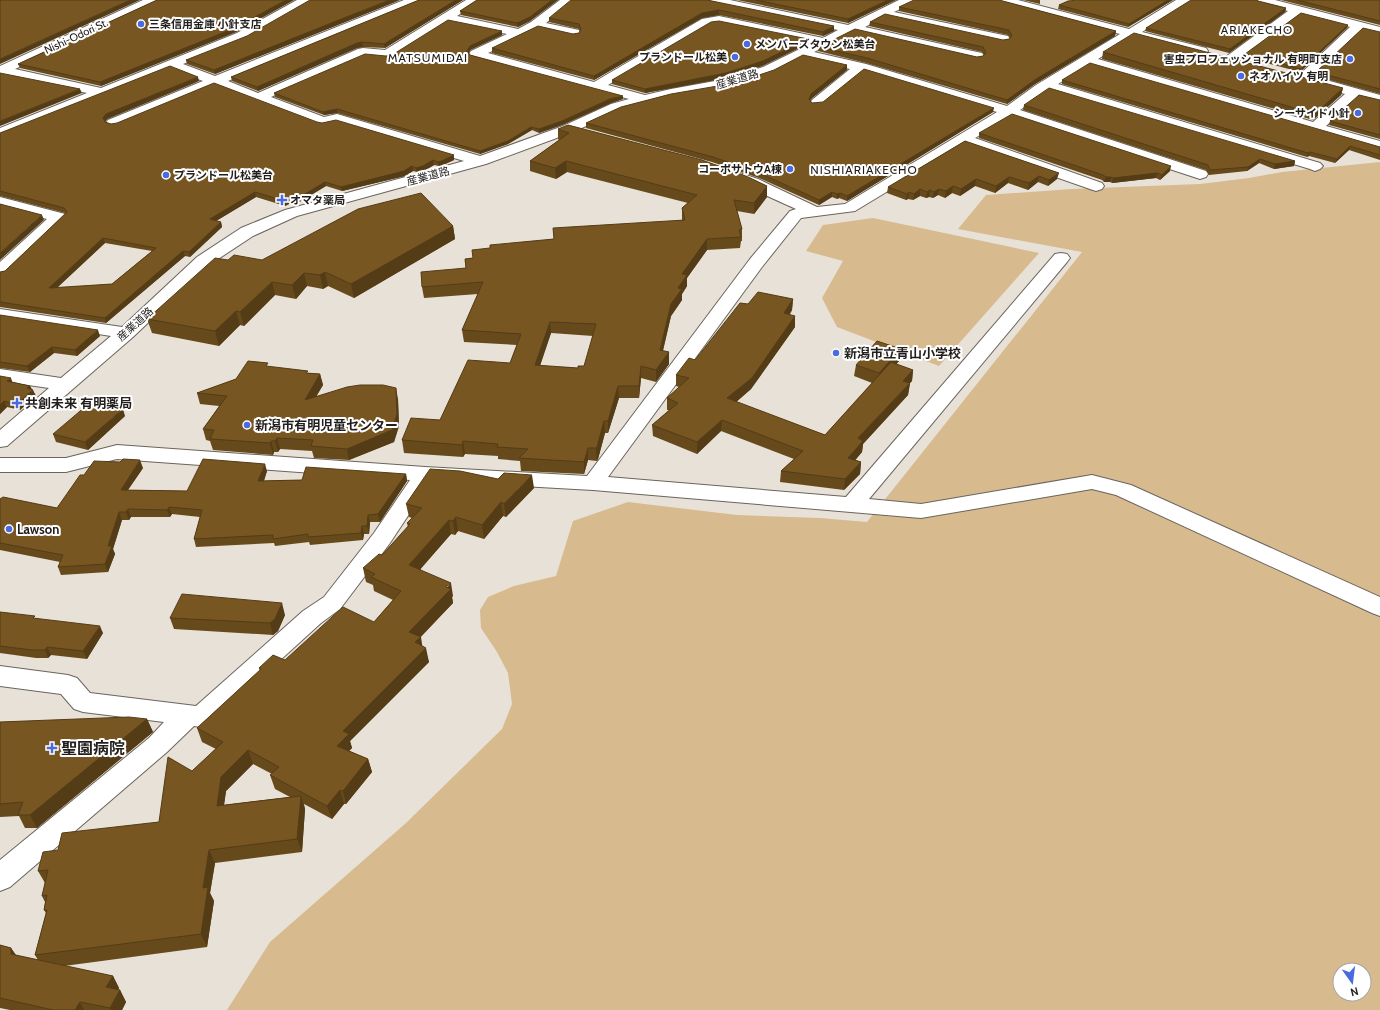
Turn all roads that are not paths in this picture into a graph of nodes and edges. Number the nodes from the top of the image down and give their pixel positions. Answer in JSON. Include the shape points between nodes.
{"nodes":[{"id":1,"x":153,"y":0,"type":"edge"},
{"id":2,"x":306,"y":0,"type":"edge"},
{"id":3,"x":395,"y":0,"type":"edge"},
{"id":4,"x":475,"y":0,"type":"edge"},
{"id":5,"x":568,"y":0,"type":"edge"},
{"id":6,"x":712,"y":0,"type":"edge"},
{"id":7,"x":909,"y":0,"type":"edge"},
{"id":8,"x":1003,"y":0,"type":"edge"},
{"id":9,"x":1186,"y":0,"type":"edge"},
{"id":10,"x":1261,"y":0,"type":"edge"},
{"id":11,"x":417,"y":3,"type":"edge"},
{"id":12,"x":1297,"y":10,"type":"junction"},
{"id":13,"x":448,"y":12,"type":"junction"},
{"id":14,"x":881,"y":13,"type":"junction"},
{"id":15,"x":536,"y":25,"type":"junction"},
{"id":16,"x":1358,"y":26,"type":"junction"},
{"id":17,"x":851,"y":29,"type":"junction"},
{"id":18,"x":1380,"y":31,"type":"edge"},
{"id":19,"x":520,"y":32,"type":"junction"},
{"id":20,"x":574,"y":33,"type":"edge"},
{"id":21,"x":1133,"y":33,"type":"junction"},
{"id":22,"x":1003,"y":39,"type":"edge"},
{"id":23,"x":824,"y":42,"type":"junction"},
{"id":24,"x":801,"y":53,"type":"junction"},
{"id":25,"x":977,"y":56,"type":"edge"},
{"id":26,"x":1232,"y":59,"type":"junction"},
{"id":27,"x":1088,"y":60,"type":"junction"},
{"id":28,"x":1246,"y":63,"type":"edge"},
{"id":29,"x":172,"y":65,"type":"junction"},
{"id":30,"x":861,"y":67,"type":"junction"},
{"id":31,"x":1,"y":70,"type":"edge"},
{"id":32,"x":1289,"y":74,"type":"edge"},
{"id":33,"x":1303,"y":78,"type":"junction"},
{"id":34,"x":216,"y":82,"type":"junction"},
{"id":35,"x":1048,"y":85,"type":"junction"},
{"id":36,"x":594,"y":87,"type":"junction"},
{"id":37,"x":101,"y":92,"type":"junction"},
{"id":38,"x":1355,"y":92,"type":"junction"},
{"id":39,"x":258,"y":98,"type":"junction"},
{"id":40,"x":1380,"y":99,"type":"edge"},
{"id":41,"x":645,"y":100,"type":"junction"},
{"id":42,"x":817,"y":103,"type":"edge"},
{"id":43,"x":1008,"y":112,"type":"junction"},
{"id":44,"x":112,"y":123,"type":"edge"},
{"id":45,"x":1316,"y":127,"type":"junction"},
{"id":46,"x":568,"y":129,"type":"junction"},
{"id":47,"x":0,"y":133,"type":"edge"},
{"id":48,"x":590,"y":135,"type":"edge"},
{"id":49,"x":962,"y":139,"type":"junction"},
{"id":50,"x":1380,"y":146,"type":"edge"},
{"id":51,"x":481,"y":161,"type":"junction"},
{"id":52,"x":1315,"y":166,"type":"dead end"},
{"id":53,"x":729,"y":174,"type":"edge"},
{"id":54,"x":1200,"y":174,"type":"dead end"},
{"id":55,"x":1096,"y":186,"type":"dead end"},
{"id":56,"x":0,"y":202,"type":"edge"},
{"id":57,"x":815,"y":212,"type":"junction"},
{"id":58,"x":1061,"y":258,"type":"dead end"},
{"id":59,"x":0,"y":271,"type":"edge"},
{"id":60,"x":0,"y":314,"type":"edge"},
{"id":61,"x":126,"y":333,"type":"junction"},
{"id":62,"x":0,"y":375,"type":"edge"},
{"id":63,"x":66,"y":385,"type":"junction"},
{"id":64,"x":0,"y":441,"type":"edge"},
{"id":65,"x":0,"y":465,"type":"edge"},
{"id":66,"x":425,"y":474,"type":"junction"},
{"id":67,"x":593,"y":483,"type":"junction"},
{"id":68,"x":851,"y":506,"type":"junction"},
{"id":69,"x":1380,"y":607,"type":"edge"},
{"id":70,"x":0,"y":676,"type":"edge"},
{"id":71,"x":189,"y":715,"type":"junction"},
{"id":72,"x":0,"y":878,"type":"edge"}],
"edges":[{"from":1,"to":31,"type":"street","name":"Nishi-Odori St."},
{"from":2,"to":29,"type":"street","via":[[242,36]]},
{"from":3,"to":11,"type":"street"},
{"from":4,"to":13,"type":"street"},
{"from":5,"to":15,"type":"street"},
{"from":6,"to":17,"type":"street"},
{"from":7,"to":14,"type":"street","name":"産業道路"},
{"from":8,"to":21,"type":"street"},
{"from":9,"to":21,"type":"street"},
{"from":10,"to":12,"type":"street"},
{"from":11,"to":34,"type":"street"},
{"from":12,"to":16,"type":"street"},
{"from":12,"to":26,"type":"street"},
{"from":13,"to":19,"type":"street"},
{"from":13,"to":39,"type":"street","via":[[387,54],[363,52]]},
{"from":14,"to":17,"type":"street","name":"産業道路"},
{"from":14,"to":22,"type":"street"},
{"from":15,"to":19,"type":"street"},
{"from":15,"to":20,"type":"street"},
{"from":16,"to":18,"type":"street"},
{"from":16,"to":33,"type":"street"},
{"from":17,"to":23,"type":"street","name":"産業道路"},
{"from":17,"to":25,"type":"street"},
{"from":19,"to":36,"type":"street","via":[[476,54]]},
{"from":21,"to":26,"type":"street"},
{"from":21,"to":27,"type":"street"},
{"from":23,"to":24,"type":"street","name":"産業道路"},
{"from":23,"to":36,"type":"street","via":[[719,20],[706,22]]},
{"from":24,"to":30,"type":"street"},
{"from":24,"to":41,"type":"street","name":"産業道路","via":[[768,70],[729,83]]},
{"from":26,"to":28,"type":"street"},
{"from":27,"to":35,"type":"street"},
{"from":27,"to":45,"type":"street"},
{"from":29,"to":34,"type":"street"},
{"from":29,"to":37,"type":"street"},
{"from":30,"to":42,"type":"street"},
{"from":30,"to":43,"type":"street"},
{"from":31,"to":37,"type":"street"},
{"from":32,"to":33,"type":"street"},
{"from":33,"to":38,"type":"street"},
{"from":34,"to":39,"type":"street"},
{"from":34,"to":44,"type":"street"},
{"from":35,"to":43,"type":"street"},
{"from":35,"to":52,"type":"street"},
{"from":36,"to":41,"type":"street"},
{"from":37,"to":47,"type":"street"},
{"from":38,"to":40,"type":"street"},
{"from":38,"to":45,"type":"street"},
{"from":39,"to":51,"type":"street","via":[[323,122],[337,118]]},
{"from":41,"to":46,"type":"street","name":"産業道路","via":[[616,107]]},
{"from":43,"to":49,"type":"street"},
{"from":43,"to":54,"type":"street"},
{"from":45,"to":50,"type":"street"},
{"from":46,"to":48,"type":"street"},
{"from":46,"to":51,"type":"street","name":"産業道路"},
{"from":49,"to":55,"type":"street"},
{"from":49,"to":57,"type":"street","via":[[849,208]]},
{"from":51,"to":61,"type":"street","name":"産業道路","via":[[290,214],[247,232],[203,261]]},
{"from":53,"to":57,"type":"street"},
{"from":56,"to":59,"type":"street","via":[[59,217]]},
{"from":57,"to":67,"type":"street","via":[[796,214],[761,257]]},
{"from":58,"to":68,"type":"street"},
{"from":60,"to":61,"type":"street"},
{"from":61,"to":63,"type":"street","name":"産業道路"},
{"from":62,"to":63,"type":"street"},
{"from":63,"to":64,"type":"street","name":"産業道路"},
{"from":65,"to":66,"type":"street","via":[[66,465],[117,452]]},
{"from":66,"to":67,"type":"street"},
{"from":66,"to":71,"type":"street","via":[[382,538],[332,603],[312,617],[201,717]]},
{"from":67,"to":68,"type":"street"},
{"from":68,"to":69,"type":"street","via":[[921,511],[1092,482],[1123,490]]},
{"from":70,"to":71,"type":"street","via":[[68,686],[83,702]]},
{"from":71,"to":72,"type":"street","via":[[158,745]]}]}
